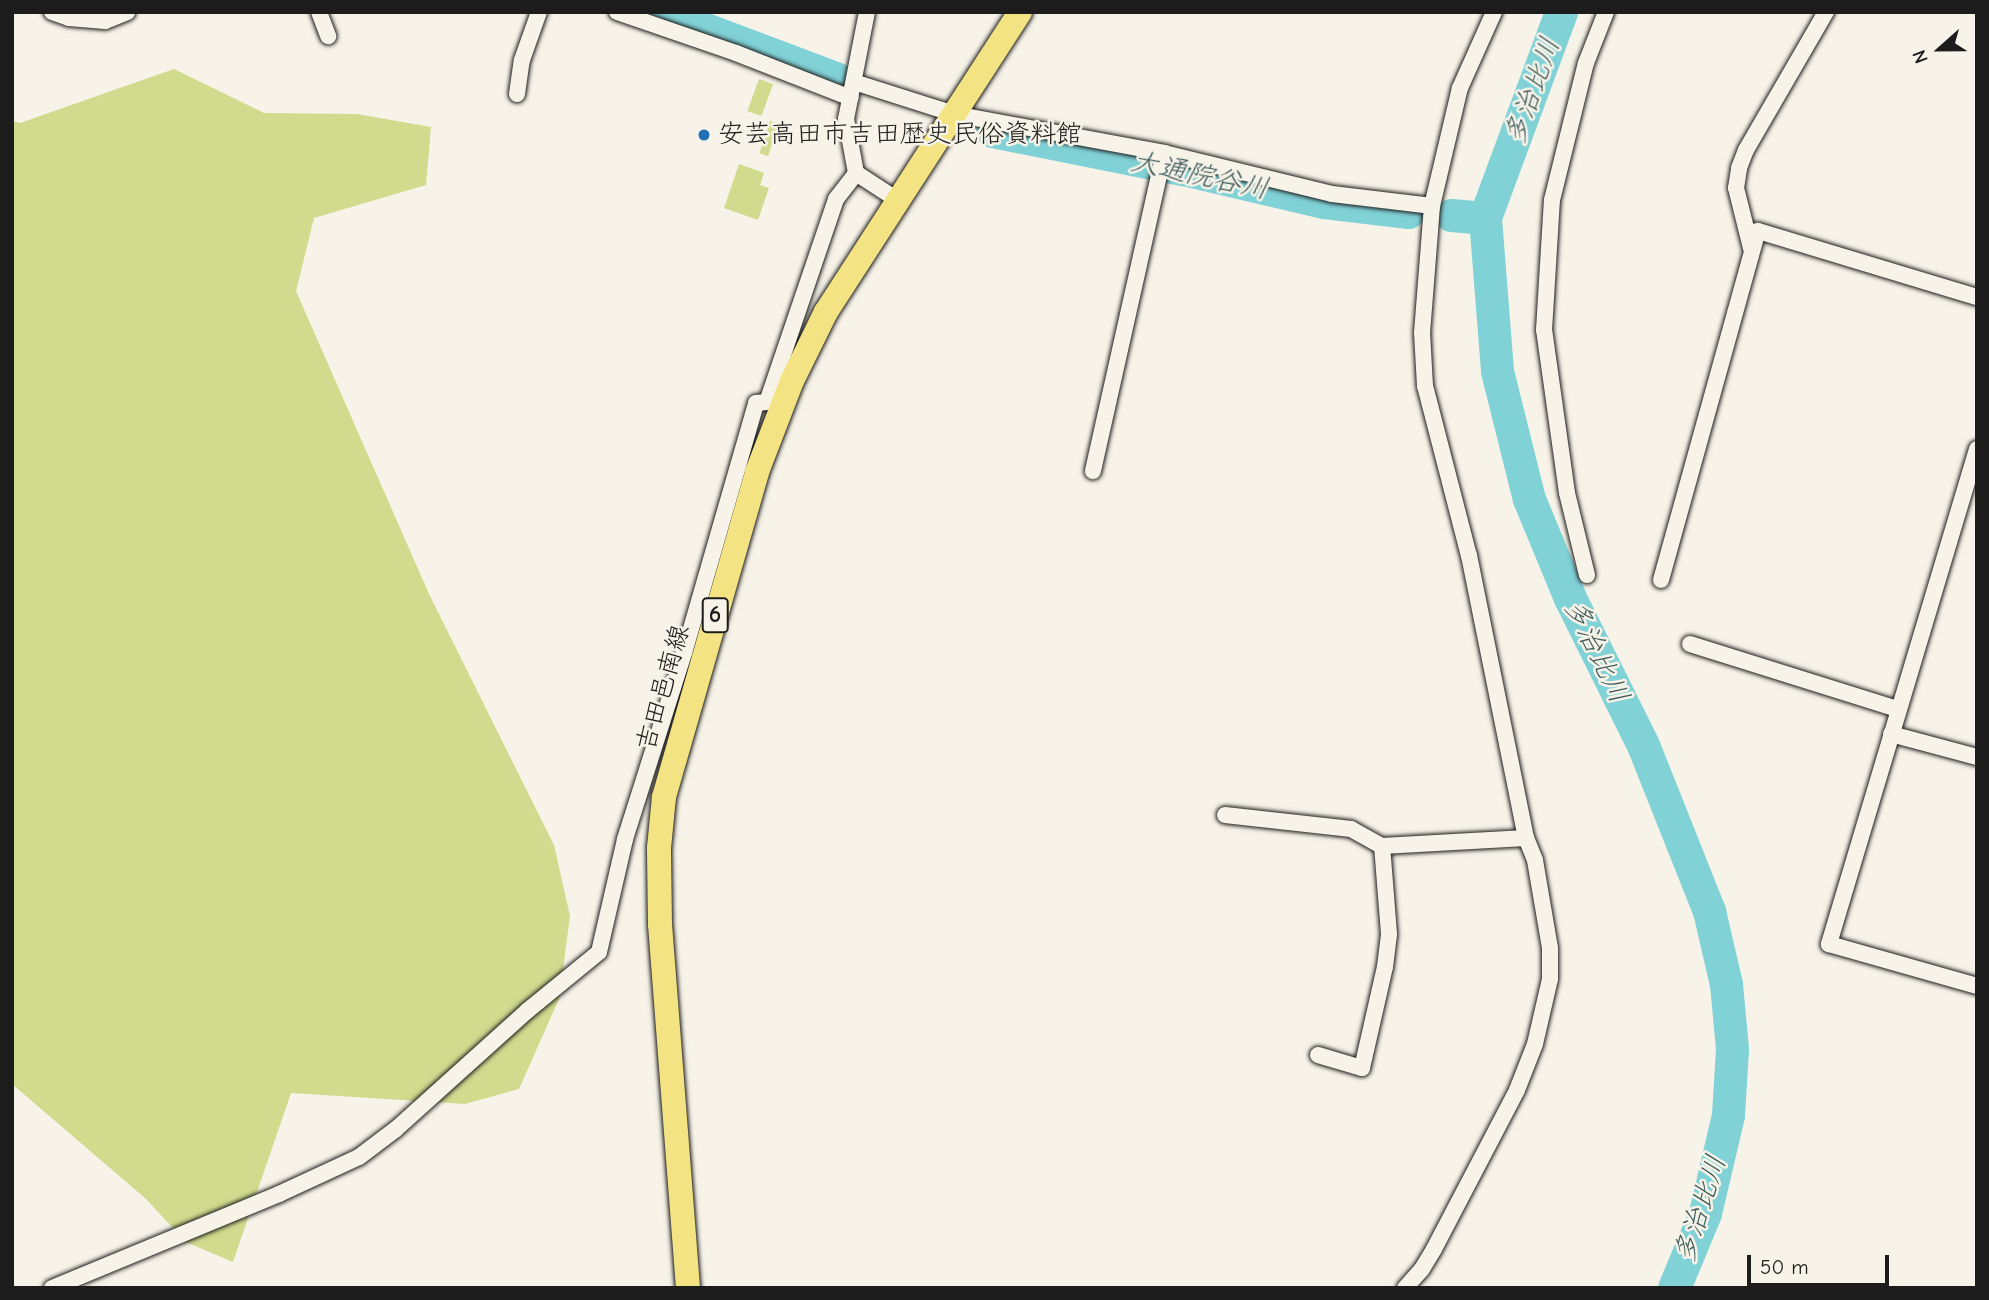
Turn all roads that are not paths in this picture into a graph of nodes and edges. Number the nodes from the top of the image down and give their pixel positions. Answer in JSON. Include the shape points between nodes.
{"nodes":[{"id":1,"x":52,"y":12,"type":"edge"},
{"id":2,"x":127,"y":12,"type":"edge"},
{"id":3,"x":319,"y":12,"type":"edge"},
{"id":4,"x":539,"y":12,"type":"edge"},
{"id":5,"x":617,"y":12,"type":"edge"},
{"id":6,"x":867,"y":12,"type":"edge"},
{"id":7,"x":1020,"y":12,"type":"edge"},
{"id":8,"x":1494,"y":12,"type":"edge"},
{"id":9,"x":1606,"y":12,"type":"edge"},
{"id":10,"x":1826,"y":12,"type":"edge"},
{"id":11,"x":328,"y":36,"type":"dead end"},
{"id":12,"x":853,"y":90,"type":"junction"},
{"id":13,"x":517,"y":94,"type":"dead end"},
{"id":14,"x":954,"y":114,"type":"junction"},
{"id":15,"x":1164,"y":153,"type":"junction"},
{"id":16,"x":856,"y":173,"type":"junction"},
{"id":17,"x":899,"y":201,"type":"junction"},
{"id":18,"x":1432,"y":206,"type":"junction"},
{"id":19,"x":1752,"y":250,"type":"junction"},
{"id":20,"x":1977,"y":297,"type":"edge"},
{"id":21,"x":1977,"y":449,"type":"edge"},
{"id":22,"x":1093,"y":471,"type":"dead end"},
{"id":23,"x":1587,"y":575,"type":"dead end"},
{"id":24,"x":1661,"y":580,"type":"dead end"},
{"id":25,"x":1690,"y":644,"type":"dead end"},
{"id":26,"x":1898,"y":709,"type":"junction"},
{"id":27,"x":1891,"y":734,"type":"junction"},
{"id":28,"x":1977,"y":757,"type":"edge"},
{"id":29,"x":1225,"y":815,"type":"dead end"},
{"id":30,"x":1526,"y":838,"type":"junction"},
{"id":31,"x":1381,"y":846,"type":"junction"},
{"id":32,"x":1977,"y":986,"type":"edge"},
{"id":33,"x":1318,"y":1055,"type":"dead end"},
{"id":34,"x":51,"y":1288,"type":"edge"},
{"id":35,"x":688,"y":1288,"type":"edge"},
{"id":36,"x":1405,"y":1288,"type":"edge"}],
"edges":[{"from":1,"to":2,"type":"street","via":[[105,21]]},
{"from":3,"to":11,"type":"street"},
{"from":4,"to":13,"type":"street"},
{"from":5,"to":12,"type":"street"},
{"from":6,"to":12,"type":"street"},
{"from":7,"to":14,"type":"main road","name":"吉田邑南線","number":"6"},
{"from":8,"to":18,"type":"street","via":[[1460,88]]},
{"from":9,"to":23,"type":"street","via":[[1586,63],[1552,200],[1544,330],[1567,493]]},
{"from":10,"to":19,"type":"street","via":[[1739,168],[1736,188]]},
{"from":12,"to":14,"type":"street"},
{"from":12,"to":16,"type":"street","via":[[846,119]]},
{"from":14,"to":15,"type":"street"},
{"from":14,"to":17,"type":"main road","name":"吉田邑南線","number":"6"},
{"from":15,"to":18,"type":"street","via":[[1332,194]]},
{"from":15,"to":22,"type":"street"},
{"from":16,"to":17,"type":"street"},
{"from":16,"to":34,"type":"street","via":[[836,199],[767,402],[756,403],[625,839],[599,952],[359,1157]]},
{"from":17,"to":35,"type":"main road","name":"吉田邑南線","number":"6","via":[[827,312],[792,381],[757,472],[664,797],[660,924]]},
{"from":18,"to":30,"type":"street","via":[[1422,333],[1425,386],[1469,556]]},
{"from":19,"to":20,"type":"street","via":[[1758,231]]},
{"from":19,"to":24,"type":"street"},
{"from":21,"to":26,"type":"street"},
{"from":25,"to":26,"type":"street"},
{"from":26,"to":27,"type":"street"},
{"from":27,"to":28,"type":"street"},
{"from":27,"to":32,"type":"street","via":[[1829,944]]},
{"from":29,"to":31,"type":"street","via":[[1351,829]]},
{"from":30,"to":31,"type":"street"},
{"from":30,"to":36,"type":"street","via":[[1535,860],[1550,948],[1550,979],[1535,1044],[1517,1090],[1456,1208],[1422,1269]]},
{"from":31,"to":33,"type":"street","via":[[1389,934],[1362,1068]]}]}
